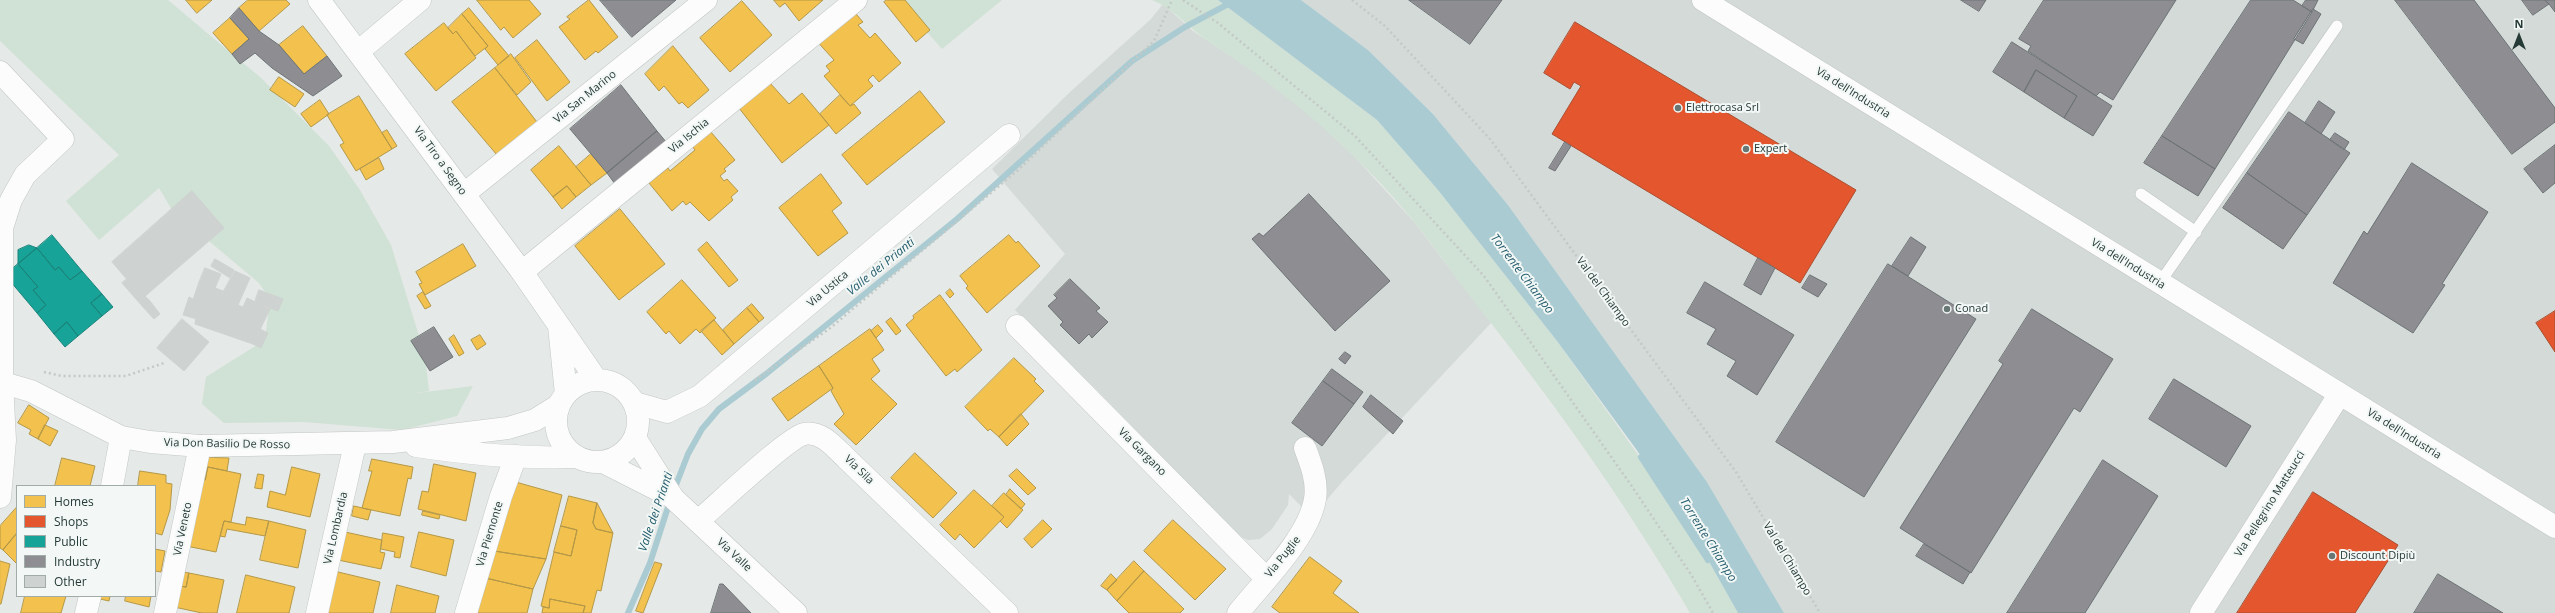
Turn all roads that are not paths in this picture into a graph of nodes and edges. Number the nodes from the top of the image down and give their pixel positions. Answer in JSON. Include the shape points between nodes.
{"nodes":[{"id":1,"x":319,"y":0,"type":"edge"},
{"id":2,"x":420,"y":0,"type":"edge"},
{"id":3,"x":706,"y":0,"type":"edge"},
{"id":4,"x":856,"y":0,"type":"edge"},
{"id":5,"x":1702,"y":0,"type":"edge"},
{"id":6,"x":2337,"y":26,"type":"dead end"},
{"id":7,"x":359,"y":51,"type":"junction"},
{"id":8,"x":0,"y":72,"type":"edge"},
{"id":9,"x":1009,"y":135,"type":"dead end"},
{"id":10,"x":464,"y":194,"type":"junction"},
{"id":11,"x":2141,"y":194,"type":"dead end"},
{"id":12,"x":2196,"y":232,"type":"junction"},
{"id":13,"x":522,"y":272,"type":"junction"},
{"id":14,"x":2159,"y":284,"type":"junction"},
{"id":15,"x":559,"y":324,"type":"junction"},
{"id":16,"x":1017,"y":326,"type":"dead end"},
{"id":17,"x":596,"y":379,"type":"junction"},
{"id":18,"x":1,"y":382,"type":"edge"},
{"id":19,"x":2339,"y":395,"type":"junction"},
{"id":20,"x":562,"y":400,"type":"junction"},
{"id":21,"x":635,"y":403,"type":"junction"},
{"id":22,"x":121,"y":437,"type":"junction"},
{"id":23,"x":635,"y":438,"type":"junction"},
{"id":24,"x":393,"y":442,"type":"junction"},
{"id":25,"x":355,"y":444,"type":"junction"},
{"id":26,"x":200,"y":446,"type":"junction"},
{"id":27,"x":1305,"y":448,"type":"dead end"},
{"id":28,"x":516,"y":456,"type":"junction"},
{"id":29,"x":577,"y":457,"type":"junction"},
{"id":30,"x":603,"y":462,"type":"junction"},
{"id":31,"x":112,"y":485,"type":"edge"},
{"id":32,"x":0,"y":497,"type":"edge"},
{"id":33,"x":673,"y":498,"type":"junction"},
{"id":34,"x":698,"y":521,"type":"junction"},
{"id":35,"x":2555,"y":527,"type":"edge"},
{"id":36,"x":1266,"y":578,"type":"junction"},
{"id":37,"x":90,"y":597,"type":"edge"},
{"id":38,"x":86,"y":613,"type":"edge"},
{"id":39,"x":165,"y":613,"type":"edge"},
{"id":40,"x":317,"y":613,"type":"edge"},
{"id":41,"x":466,"y":613,"type":"edge"},
{"id":42,"x":796,"y":613,"type":"edge"},
{"id":43,"x":1007,"y":613,"type":"edge"},
{"id":44,"x":1238,"y":613,"type":"edge"},
{"id":45,"x":2201,"y":613,"type":"edge"}],
"edges":[{"from":1,"to":7,"type":"street","name":"Via Tiro a Segno"},
{"from":2,"to":7,"type":"street"},
{"from":3,"to":10,"type":"street","name":"Via San Marino"},
{"from":4,"to":13,"type":"street","name":"Via Ischia"},
{"from":5,"to":14,"type":"street","name":"Via dell'Industria"},
{"from":6,"to":12,"type":"lane"},
{"from":7,"to":10,"type":"street","name":"Via Tiro a Segno"},
{"from":8,"to":18,"type":"street","via":[[63,139],[25,175],[11,200],[2,228]]},
{"from":9,"to":21,"type":"street","name":"Via Ustica","via":[[700,396],[667,412]]},
{"from":10,"to":13,"type":"street","name":"Via Tiro a Segno"},
{"from":11,"to":12,"type":"lane"},
{"from":12,"to":14,"type":"lane"},
{"from":13,"to":15,"type":"street","name":"Via Tiro a Segno"},
{"from":14,"to":19,"type":"street","name":"Via dell'Industria"},
{"from":15,"to":17,"type":"street","name":"Via Tiro a Segno"},
{"from":15,"to":20,"type":"street","name":"Via Tiro a Segno"},
{"from":16,"to":36,"type":"street","name":"Via Gargano"},
{"from":17,"to":20,"type":"street","via":[[574,386]]},
{"from":17,"to":21,"type":"street","via":[[619,386]]},
{"from":18,"to":22,"type":"street","name":"Via Don Basilio De Rosso","via":[[31,391]]},
{"from":18,"to":32,"type":"street","via":[[5,440]]},
{"from":19,"to":35,"type":"street","name":"Via dell'Industria"},
{"from":19,"to":45,"type":"street","name":"Via Pellegrino Matteucci"},
{"from":20,"to":24,"type":"street","name":"Via Don Basilio De Rosso","via":[[535,420],[508,428]]},
{"from":20,"to":29,"type":"street","via":[[556,429],[560,440]]},
{"from":21,"to":23,"type":"street","via":[[638,426]]},
{"from":22,"to":26,"type":"street","name":"Via Don Basilio De Rosso"},
{"from":22,"to":31,"type":"street"},
{"from":23,"to":30,"type":"street","via":[[616,458]]},
{"from":23,"to":33,"type":"street","name":"Via Valle"},
{"from":24,"to":25,"type":"street","name":"Via Don Basilio De Rosso"},
{"from":24,"to":28,"type":"street","name":"Via Don Basilio De Rosso","via":[[448,451]]},
{"from":25,"to":26,"type":"street","name":"Via Don Basilio De Rosso"},
{"from":25,"to":40,"type":"street","name":"Via Lombardia"},
{"from":26,"to":39,"type":"street","name":"Via Veneto"},
{"from":27,"to":36,"type":"street","name":"Via Puglie","via":[[1314,474],[1315,499],[1304,531]]},
{"from":28,"to":29,"type":"street","name":"Via Don Basilio De Rosso"},
{"from":28,"to":41,"type":"street","name":"Via Piemonte"},
{"from":29,"to":30,"type":"street","name":"Via Valle"},
{"from":30,"to":33,"type":"street","name":"Via Valle"},
{"from":33,"to":34,"type":"street","name":"Via Valle"},
{"from":34,"to":42,"type":"street","name":"Via Valle"},
{"from":34,"to":43,"type":"street","name":"Via Sila","via":[[784,447],[804,434],[813,434],[824,438],[847,459]]},
{"from":36,"to":44,"type":"street","name":"Via Puglie"},
{"from":37,"to":38,"type":"street"}]}
